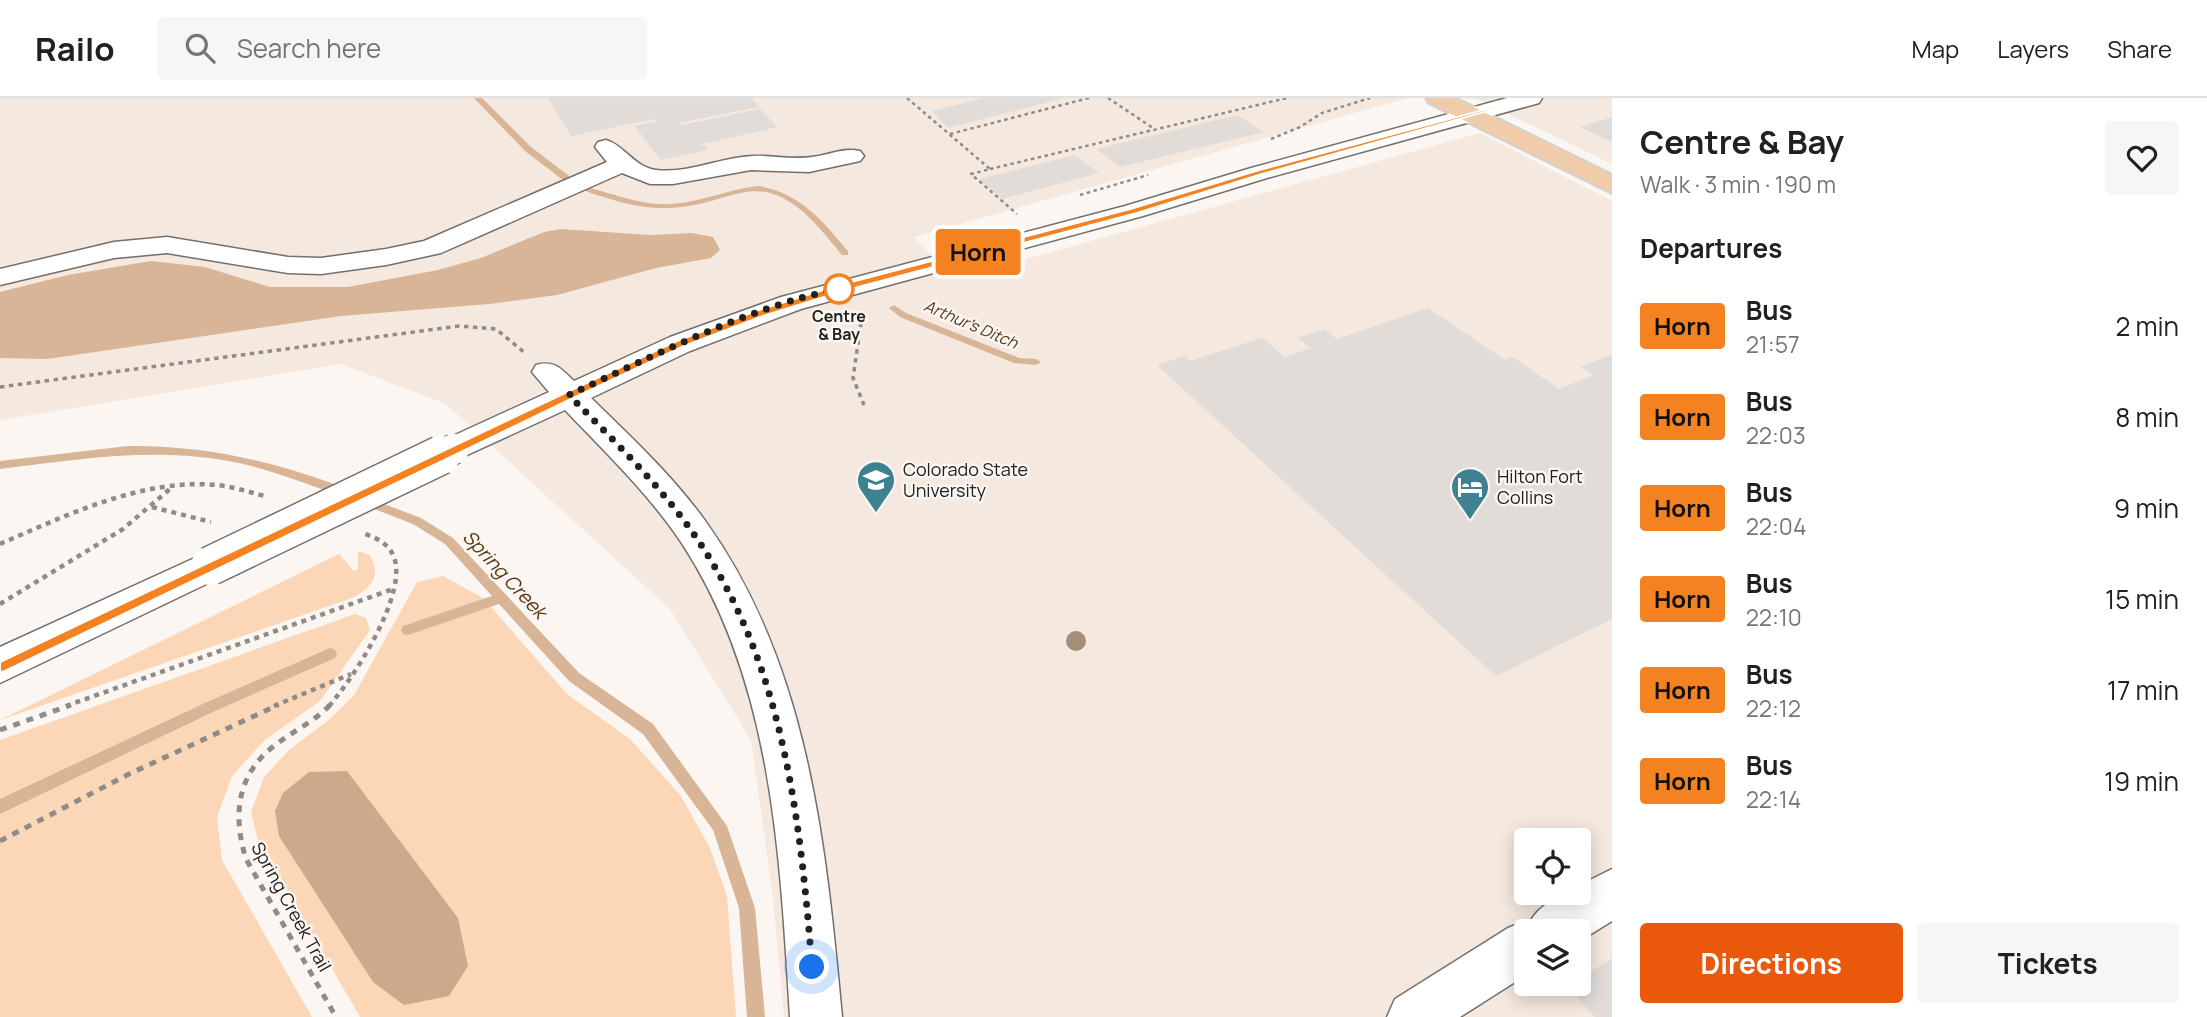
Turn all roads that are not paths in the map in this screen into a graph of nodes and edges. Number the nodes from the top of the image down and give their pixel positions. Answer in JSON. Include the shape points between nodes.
{"nodes":[{"id":1,"x":1437,"y":98,"type":"edge"},
{"id":2,"x":1531,"y":98,"type":"edge"},
{"id":3,"x":1470,"y":115,"type":"junction"},
{"id":4,"x":603,"y":145,"type":"dead end"},
{"id":5,"x":852,"y":156,"type":"dead end"},
{"id":6,"x":622,"y":164,"type":"junction"},
{"id":7,"x":1612,"y":186,"type":"edge"},
{"id":8,"x":0,"y":277,"type":"edge"},
{"id":9,"x":558,"y":384,"type":"junction"},
{"id":10,"x":0,"y":666,"type":"edge"},
{"id":11,"x":1514,"y":954,"type":"edge"},
{"id":12,"x":816,"y":1017,"type":"edge"},
{"id":13,"x":1413,"y":1017,"type":"edge"}],
"edges":[{"from":1,"to":3,"type":"main road"},
{"from":2,"to":3,"type":"street"},
{"from":3,"to":7,"type":"main road"},
{"from":3,"to":9,"type":"street","via":[[759,313]]},
{"from":4,"to":6,"type":"street"},
{"from":5,"to":6,"type":"street","via":[[809,165],[751,163],[673,177],[650,177]]},
{"from":6,"to":8,"type":"street","via":[[432,247],[386,257],[321,266],[288,265],[167,245],[114,250]]},
{"from":9,"to":10,"type":"street","bridge":true,"via":[[454,449]]},
{"from":9,"to":12,"type":"street","via":[[633,460],[693,533],[740,612],[773,699],[792,786]]},
{"from":11,"to":13,"type":"street"}]}
